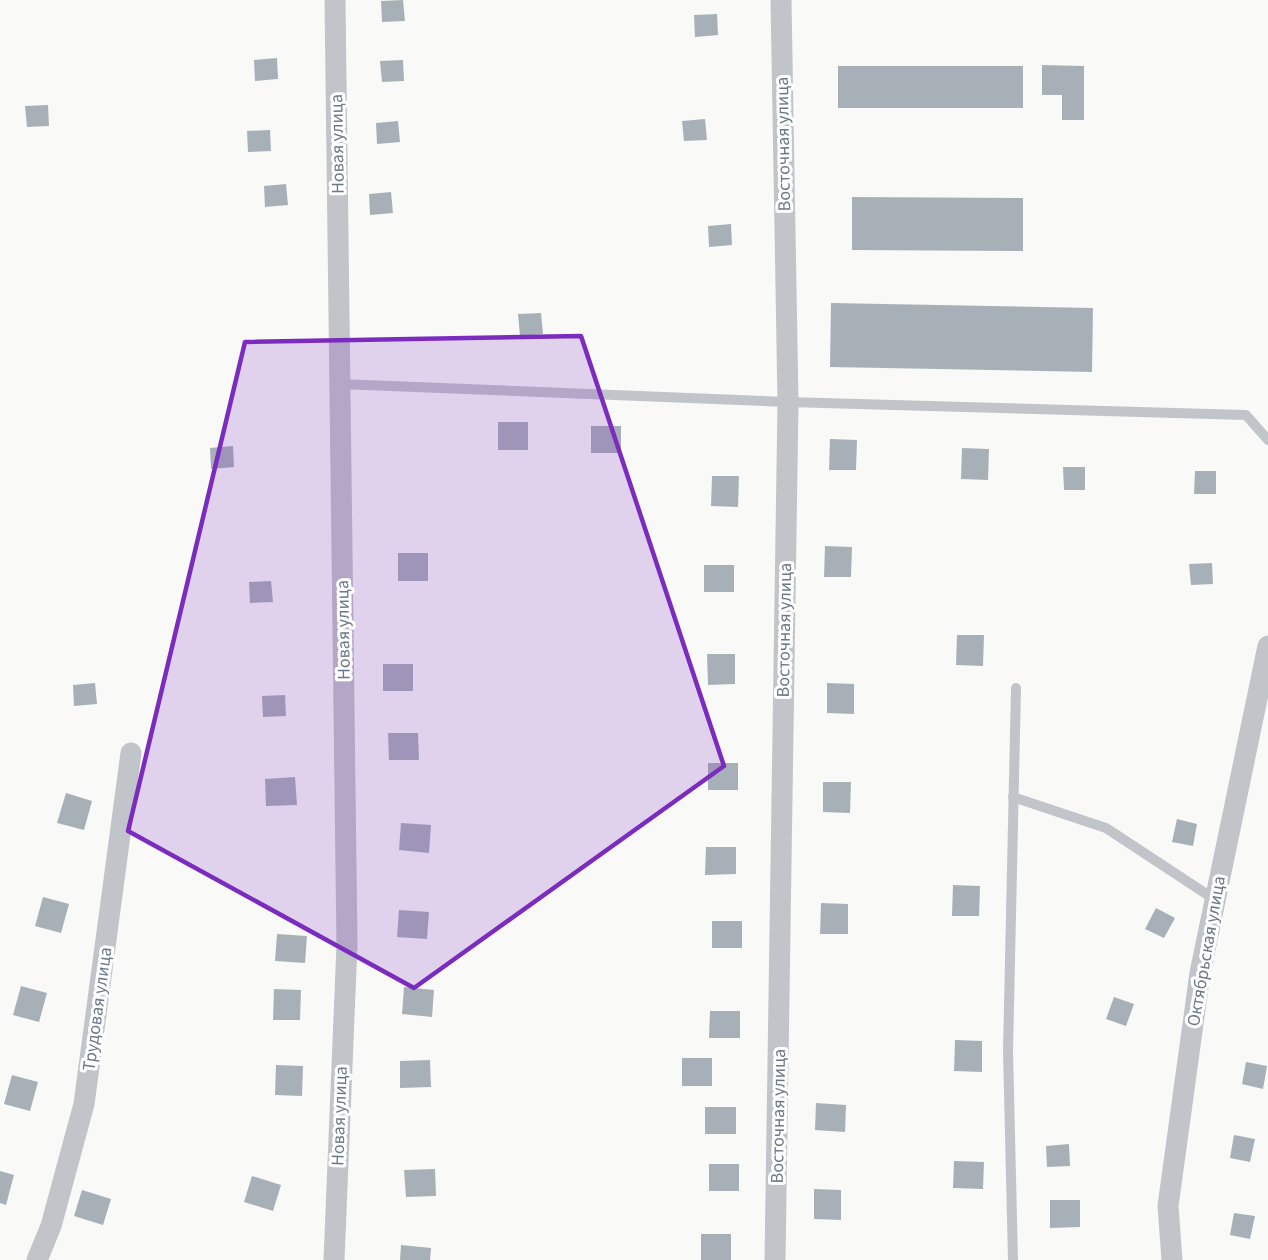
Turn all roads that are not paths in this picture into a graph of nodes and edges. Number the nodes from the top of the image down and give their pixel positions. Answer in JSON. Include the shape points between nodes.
{"nodes":[{"id":1,"x":335,"y":0,"type":"edge"},
{"id":2,"x":781,"y":0,"type":"edge"},
{"id":3,"x":340,"y":384,"type":"junction"},
{"id":4,"x":788,"y":402,"type":"junction"},
{"id":5,"x":1268,"y":440,"type":"edge"},
{"id":6,"x":1268,"y":646,"type":"edge"},
{"id":7,"x":1016,"y":688,"type":"dead end"},
{"id":8,"x":131,"y":753,"type":"dead end"},
{"id":9,"x":1013,"y":797,"type":"junction"},
{"id":10,"x":1214,"y":899,"type":"junction"},
{"id":11,"x":37,"y":1260,"type":"edge"},
{"id":12,"x":334,"y":1260,"type":"edge"},
{"id":13,"x":776,"y":1260,"type":"edge"},
{"id":14,"x":1013,"y":1260,"type":"edge"},
{"id":15,"x":1172,"y":1260,"type":"edge"}],
"edges":[{"from":1,"to":3,"type":"street","name":"Новая улица"},
{"from":2,"to":4,"type":"street","name":"Восточная улица"},
{"from":3,"to":4,"type":"lane"},
{"from":3,"to":12,"type":"street","name":"Новая улица","via":[[347,945]]},
{"from":4,"to":5,"type":"lane","via":[[1246,415]]},
{"from":4,"to":13,"type":"street","name":"Восточная улица"},
{"from":6,"to":10,"type":"street","name":"Октябрьская улица"},
{"from":7,"to":9,"type":"lane"},
{"from":8,"to":11,"type":"street","name":"Трудовая улица","via":[[84,1104],[51,1226]]},
{"from":9,"to":10,"type":"lane","via":[[1106,828]]},
{"from":9,"to":14,"type":"lane","via":[[1008,1051]]},
{"from":10,"to":15,"type":"street","name":"Октябрьская улица","via":[[1168,1206]]}]}
